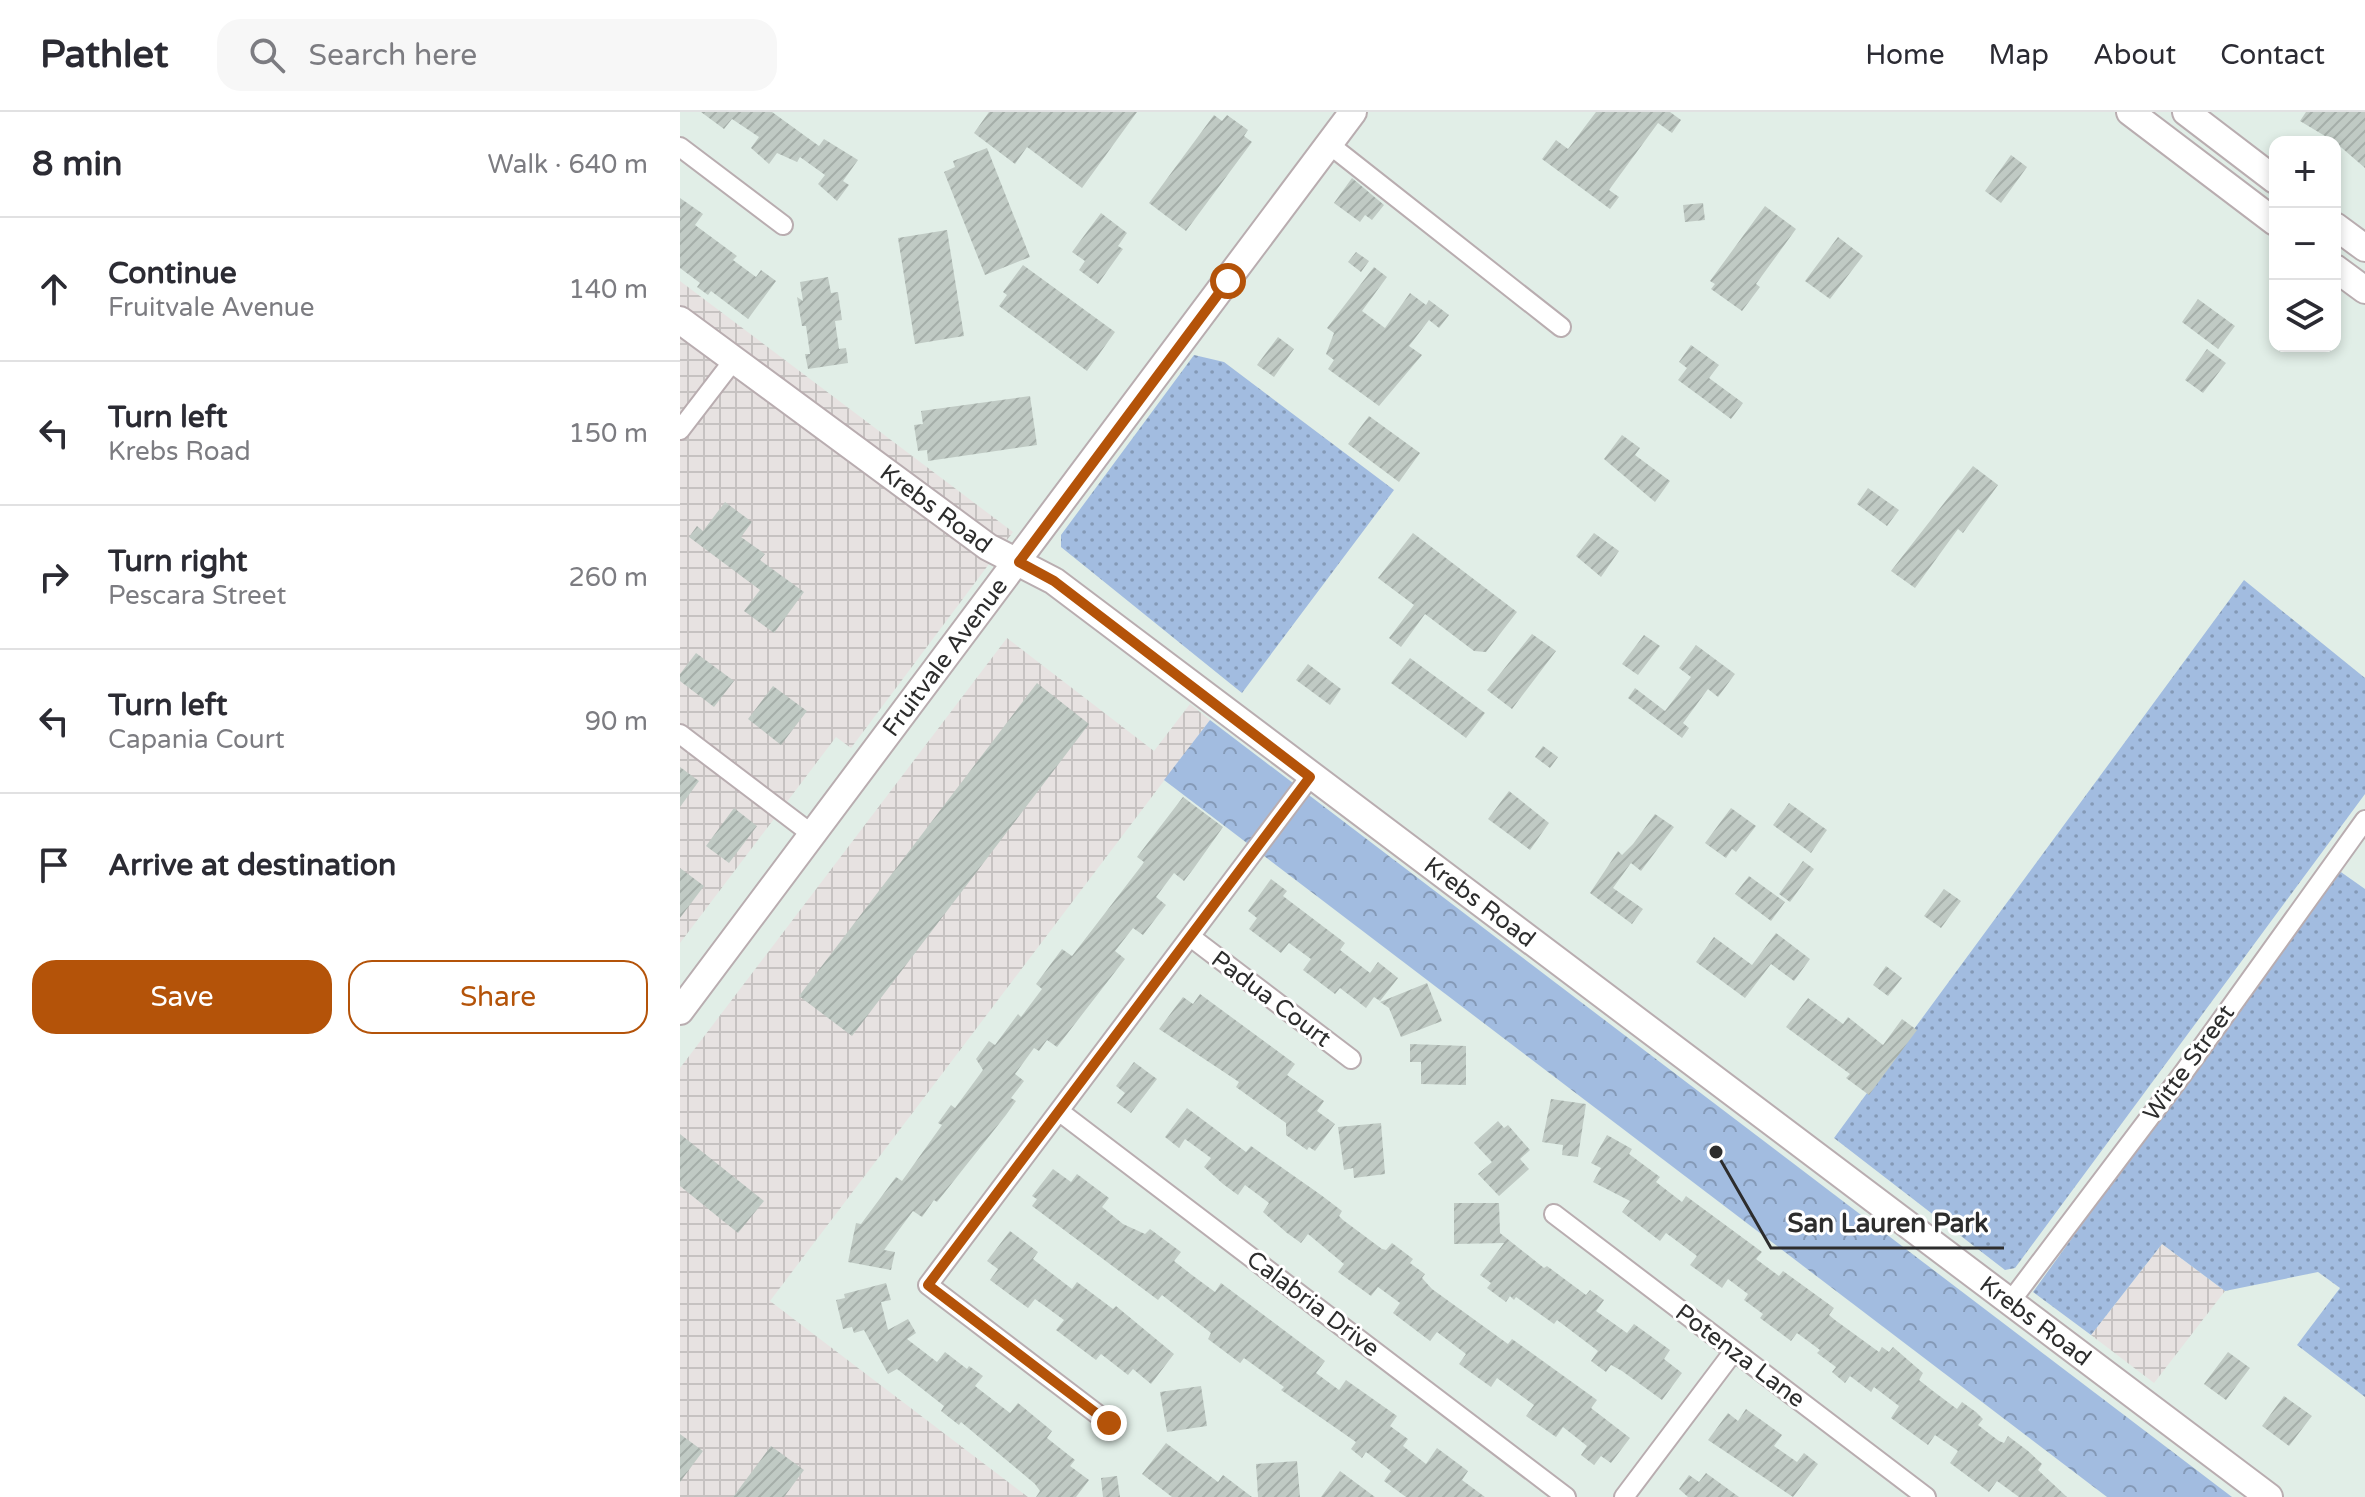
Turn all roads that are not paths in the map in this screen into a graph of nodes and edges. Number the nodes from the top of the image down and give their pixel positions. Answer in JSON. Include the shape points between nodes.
{"nodes":[{"id":1,"x":1353,"y":112,"type":"edge"},
{"id":2,"x":2130,"y":112,"type":"edge"},
{"id":3,"x":2186,"y":112,"type":"edge"},
{"id":4,"x":1330,"y":145,"type":"junction"},
{"id":5,"x":680,"y":147,"type":"edge"},
{"id":6,"x":2269,"y":175,"type":"edge"},
{"id":7,"x":2269,"y":217,"type":"edge"},
{"id":8,"x":783,"y":225,"type":"dead end"},
{"id":9,"x":2341,"y":230,"type":"edge"},
{"id":10,"x":2365,"y":248,"type":"edge"},
{"id":11,"x":2341,"y":272,"type":"edge"},
{"id":12,"x":2365,"y":290,"type":"edge"},
{"id":13,"x":680,"y":320,"type":"edge"},
{"id":14,"x":1561,"y":327,"type":"dead end"},
{"id":15,"x":733,"y":361,"type":"junction"},
{"id":16,"x":680,"y":430,"type":"edge"},
{"id":17,"x":1019,"y":562,"type":"junction"},
{"id":18,"x":680,"y":734,"type":"edge"},
{"id":19,"x":1310,"y":777,"type":"junction"},
{"id":20,"x":2365,"y":820,"type":"edge"},
{"id":21,"x":813,"y":835,"type":"junction"},
{"id":22,"x":1192,"y":938,"type":"junction"},
{"id":23,"x":680,"y":1011,"type":"edge"},
{"id":24,"x":1351,"y":1059,"type":"dead end"},
{"id":25,"x":1060,"y":1112,"type":"junction"},
{"id":26,"x":1554,"y":1214,"type":"dead end"},
{"id":27,"x":2010,"y":1302,"type":"junction"},
{"id":28,"x":1734,"y":1351,"type":"junction"},
{"id":29,"x":1109,"y":1423,"type":"dead end"},
{"id":30,"x":1566,"y":1497,"type":"edge"},
{"id":31,"x":1624,"y":1497,"type":"edge"},
{"id":32,"x":1926,"y":1497,"type":"edge"},
{"id":33,"x":2269,"y":1497,"type":"edge"}],
"edges":[{"from":1,"to":4,"type":"street","name":"Fruitvale Avenue"},
{"from":2,"to":7,"type":"street"},
{"from":3,"to":6,"type":"street"},
{"from":4,"to":14,"type":"street"},
{"from":4,"to":17,"type":"street","name":"Fruitvale Avenue"},
{"from":5,"to":8,"type":"street"},
{"from":9,"to":10,"type":"street"},
{"from":11,"to":12,"type":"street"},
{"from":13,"to":15,"type":"street","name":"Krebs Road"},
{"from":15,"to":16,"type":"street"},
{"from":15,"to":17,"type":"street","name":"Krebs Road","via":[[988,547]]},
{"from":17,"to":19,"type":"street","name":"Krebs Road","via":[[1054,581]]},
{"from":17,"to":21,"type":"street","name":"Fruitvale Avenue"},
{"from":18,"to":21,"type":"street"},
{"from":19,"to":22,"type":"street"},
{"from":19,"to":27,"type":"street","name":"Krebs Road"},
{"from":20,"to":27,"type":"street","name":"Witte Street"},
{"from":21,"to":23,"type":"street","name":"Fruitvale Avenue"},
{"from":22,"to":24,"type":"street","name":"Padua Court"},
{"from":22,"to":25,"type":"street"},
{"from":25,"to":29,"type":"street","via":[[928,1285]]},
{"from":25,"to":30,"type":"street","name":"Calabria Drive"},
{"from":26,"to":28,"type":"street","name":"Potenza Lane"},
{"from":27,"to":33,"type":"street","name":"Krebs Road"},
{"from":28,"to":31,"type":"street"},
{"from":28,"to":32,"type":"street","name":"Potenza Lane"}]}
